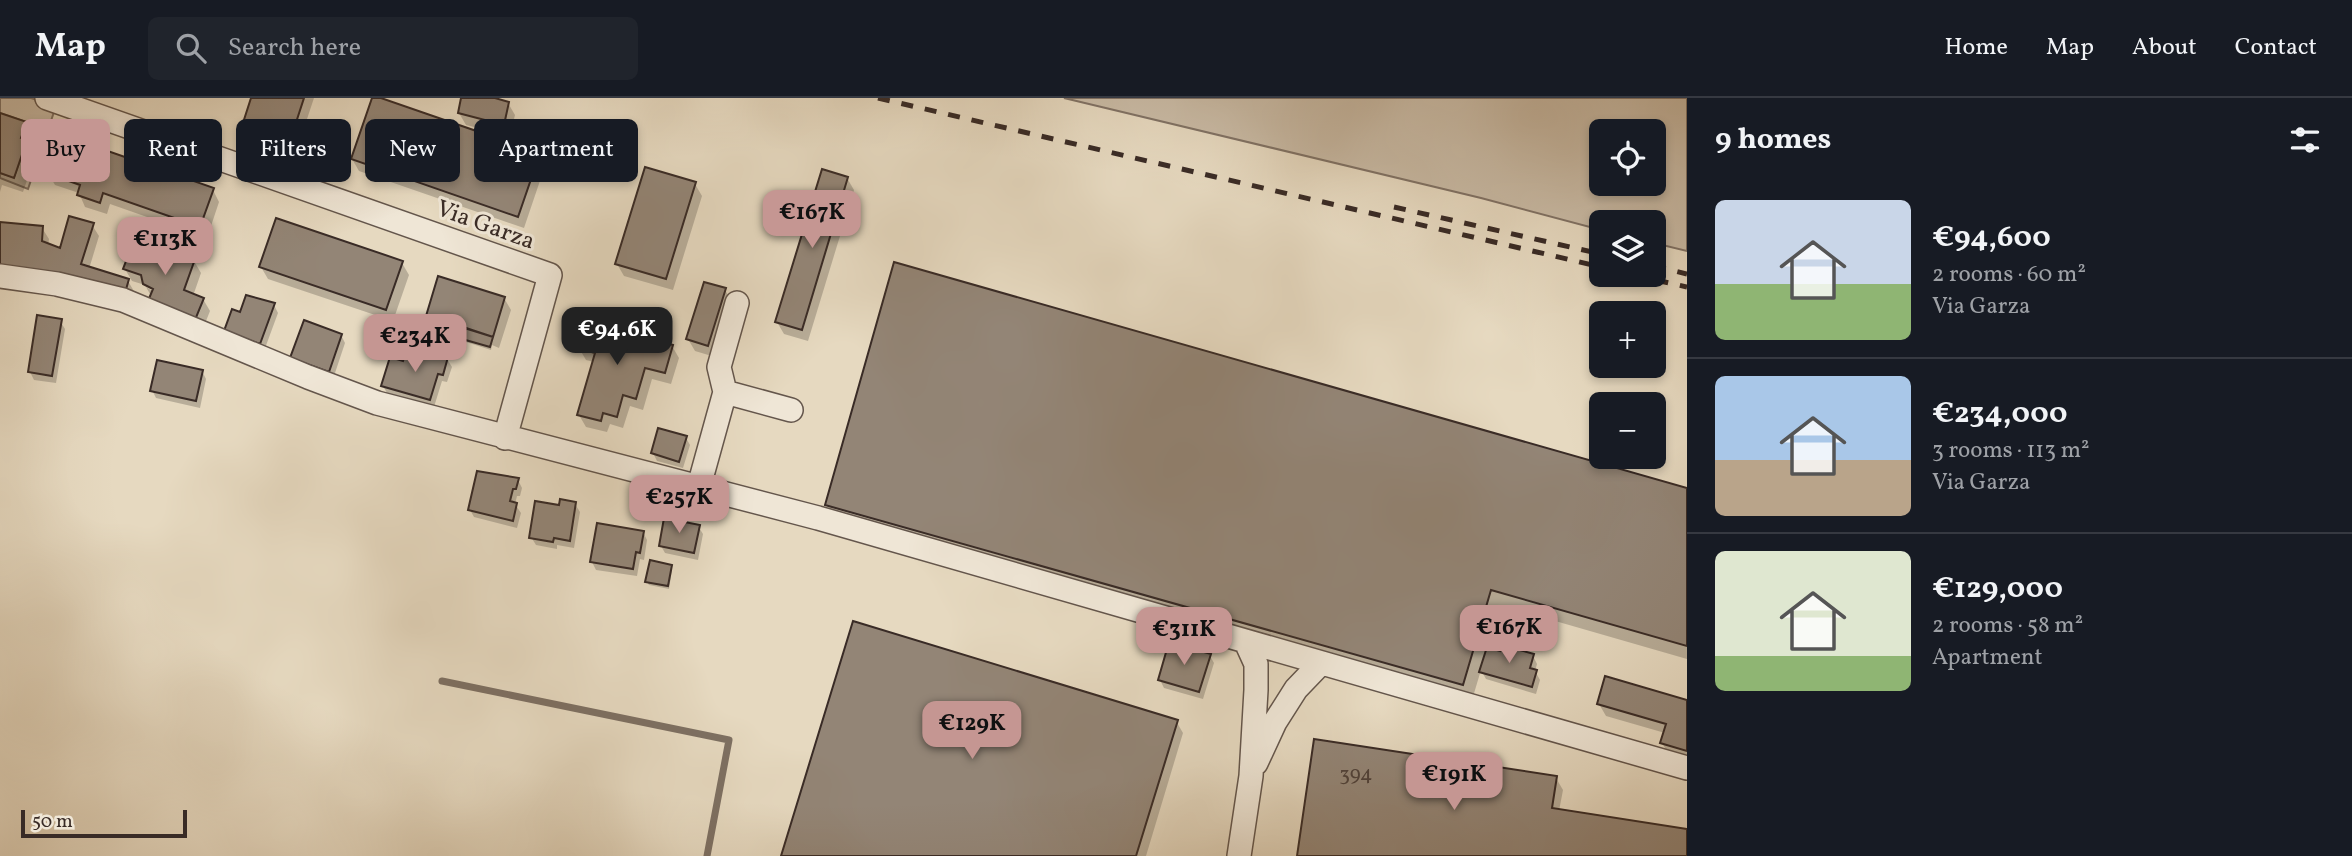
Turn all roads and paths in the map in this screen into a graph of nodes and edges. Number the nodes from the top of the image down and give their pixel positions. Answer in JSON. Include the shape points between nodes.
{"nodes":[{"id":1,"x":47,"y":98,"type":"edge"},
{"id":2,"x":0,"y":276,"type":"edge"},
{"id":3,"x":737,"y":303,"type":"dead end"},
{"id":4,"x":724,"y":392,"type":"junction"},
{"id":5,"x":791,"y":410,"type":"dead end"},
{"id":6,"x":505,"y":438,"type":"junction"},
{"id":7,"x":699,"y":486,"type":"junction"},
{"id":8,"x":1246,"y":642,"type":"junction"},
{"id":9,"x":1320,"y":664,"type":"junction"},
{"id":10,"x":1687,"y":768,"type":"edge"},
{"id":11,"x":1251,"y":776,"type":"junction"},
{"id":12,"x":1239,"y":856,"type":"edge"}],
"edges":[{"from":1,"to":6,"type":"street","name":"Via Garza","via":[[550,275]]},
{"from":2,"to":6,"type":"street","via":[[122,300],[377,402]]},
{"from":3,"to":4,"type":"street","via":[[719,367]]},
{"from":4,"to":5,"type":"street"},
{"from":4,"to":7,"type":"street"},
{"from":6,"to":7,"type":"street"},
{"from":7,"to":8,"type":"street"},
{"from":8,"to":9,"type":"street"},
{"from":8,"to":11,"type":"street","via":[[1256,664]]},
{"from":9,"to":10,"type":"street"},
{"from":9,"to":11,"type":"street","via":[[1296,689],[1275,722]]},
{"from":11,"to":12,"type":"street"}]}
